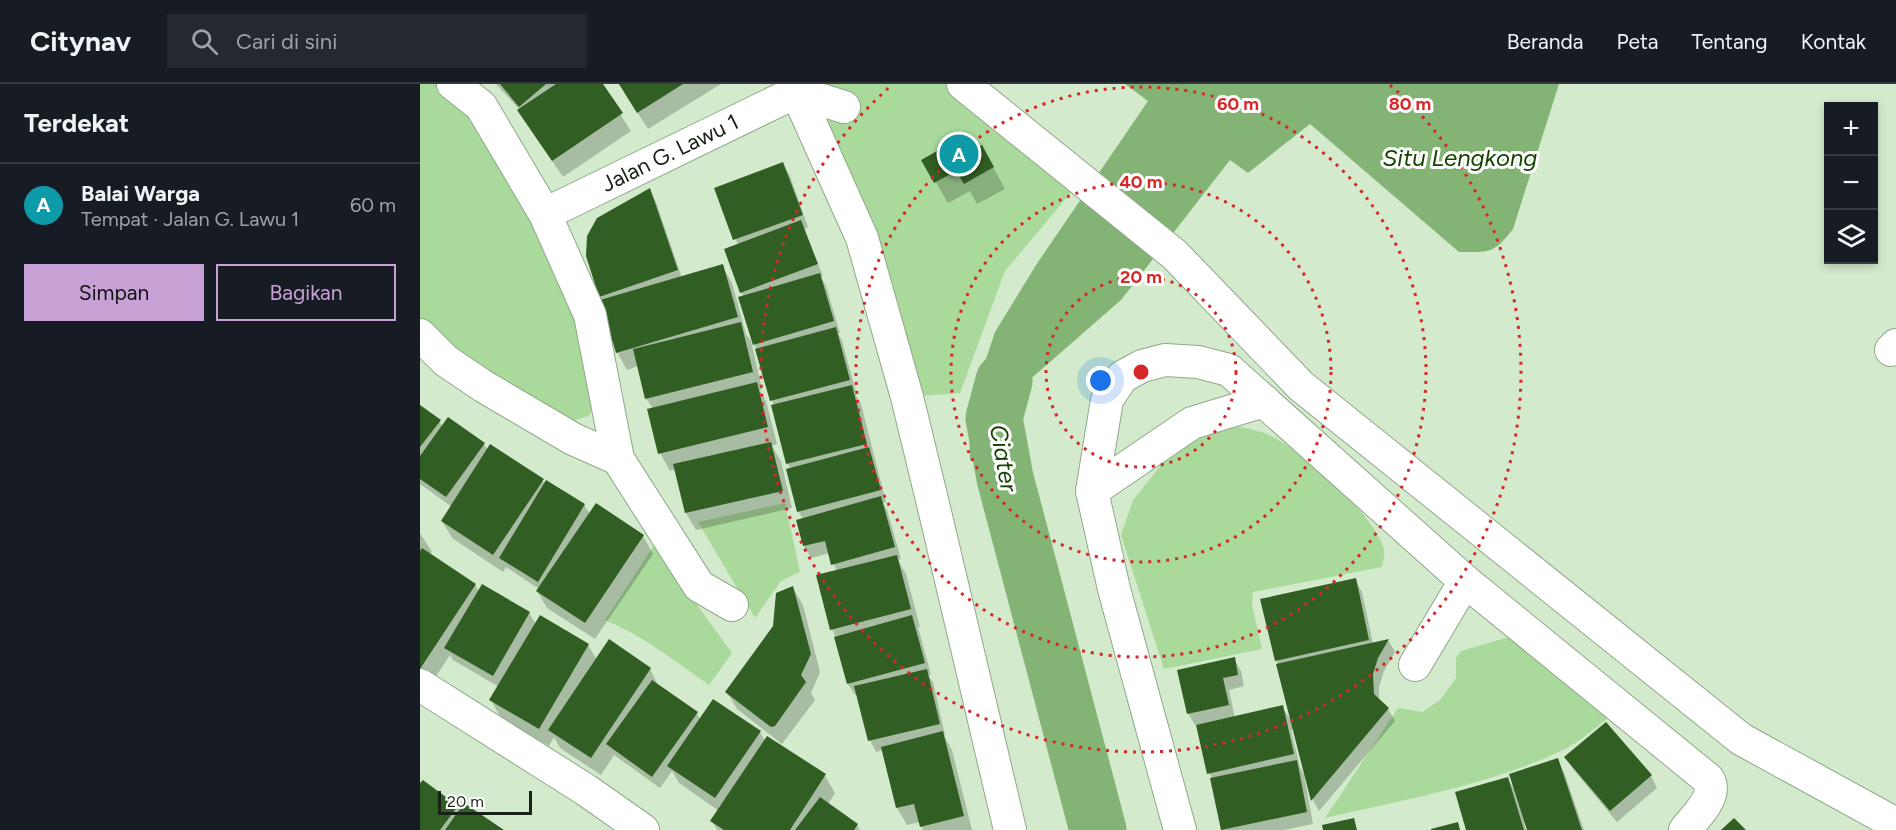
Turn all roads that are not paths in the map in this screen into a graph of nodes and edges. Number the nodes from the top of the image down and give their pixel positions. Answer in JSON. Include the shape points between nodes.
{"nodes":[{"id":1,"x":453,"y":84,"type":"edge"},
{"id":2,"x":963,"y":84,"type":"edge"},
{"id":3,"x":794,"y":88,"type":"edge"},
{"id":4,"x":844,"y":107,"type":"dead end"},
{"id":5,"x":545,"y":214,"type":"junction"},
{"id":6,"x":420,"y":335,"type":"edge"},
{"id":7,"x":1264,"y":401,"type":"junction"},
{"id":8,"x":618,"y":459,"type":"junction"},
{"id":9,"x":1092,"y":491,"type":"junction"},
{"id":10,"x":1465,"y":580,"type":"junction"},
{"id":11,"x":732,"y":605,"type":"dead end"},
{"id":12,"x":1415,"y":665,"type":"dead end"},
{"id":13,"x":420,"y":685,"type":"edge"},
{"id":14,"x":1896,"y":824,"type":"edge"},
{"id":15,"x":644,"y":830,"type":"edge"},
{"id":16,"x":1010,"y":830,"type":"edge"},
{"id":17,"x":1180,"y":830,"type":"edge"},
{"id":18,"x":1685,"y":830,"type":"edge"}],
"edges":[{"from":1,"to":5,"type":"street","via":[[480,106]]},
{"from":2,"to":14,"type":"street","via":[[1175,255],[1301,386],[1741,739]]},
{"from":3,"to":4,"type":"street"},
{"from":3,"to":5,"type":"street","name":"Jalan G. Lawu 1"},
{"from":3,"to":16,"type":"street","via":[[862,238],[932,497]]},
{"from":5,"to":8,"type":"street","via":[[593,324]]},
{"from":6,"to":8,"type":"street","via":[[446,361],[483,386],[573,439]]},
{"from":7,"to":9,"type":"street","via":[[1192,423]]},
{"from":7,"to":9,"type":"street","via":[[1229,370],[1198,362],[1165,360],[1142,366],[1122,377],[1107,400]]},
{"from":7,"to":10,"type":"street"},
{"from":8,"to":11,"type":"street","via":[[699,586]]},
{"from":9,"to":17,"type":"street","via":[[1114,589]]},
{"from":10,"to":12,"type":"street"},
{"from":10,"to":18,"type":"street","via":[[1707,779],[1709,796]]},
{"from":13,"to":15,"type":"street"}]}
